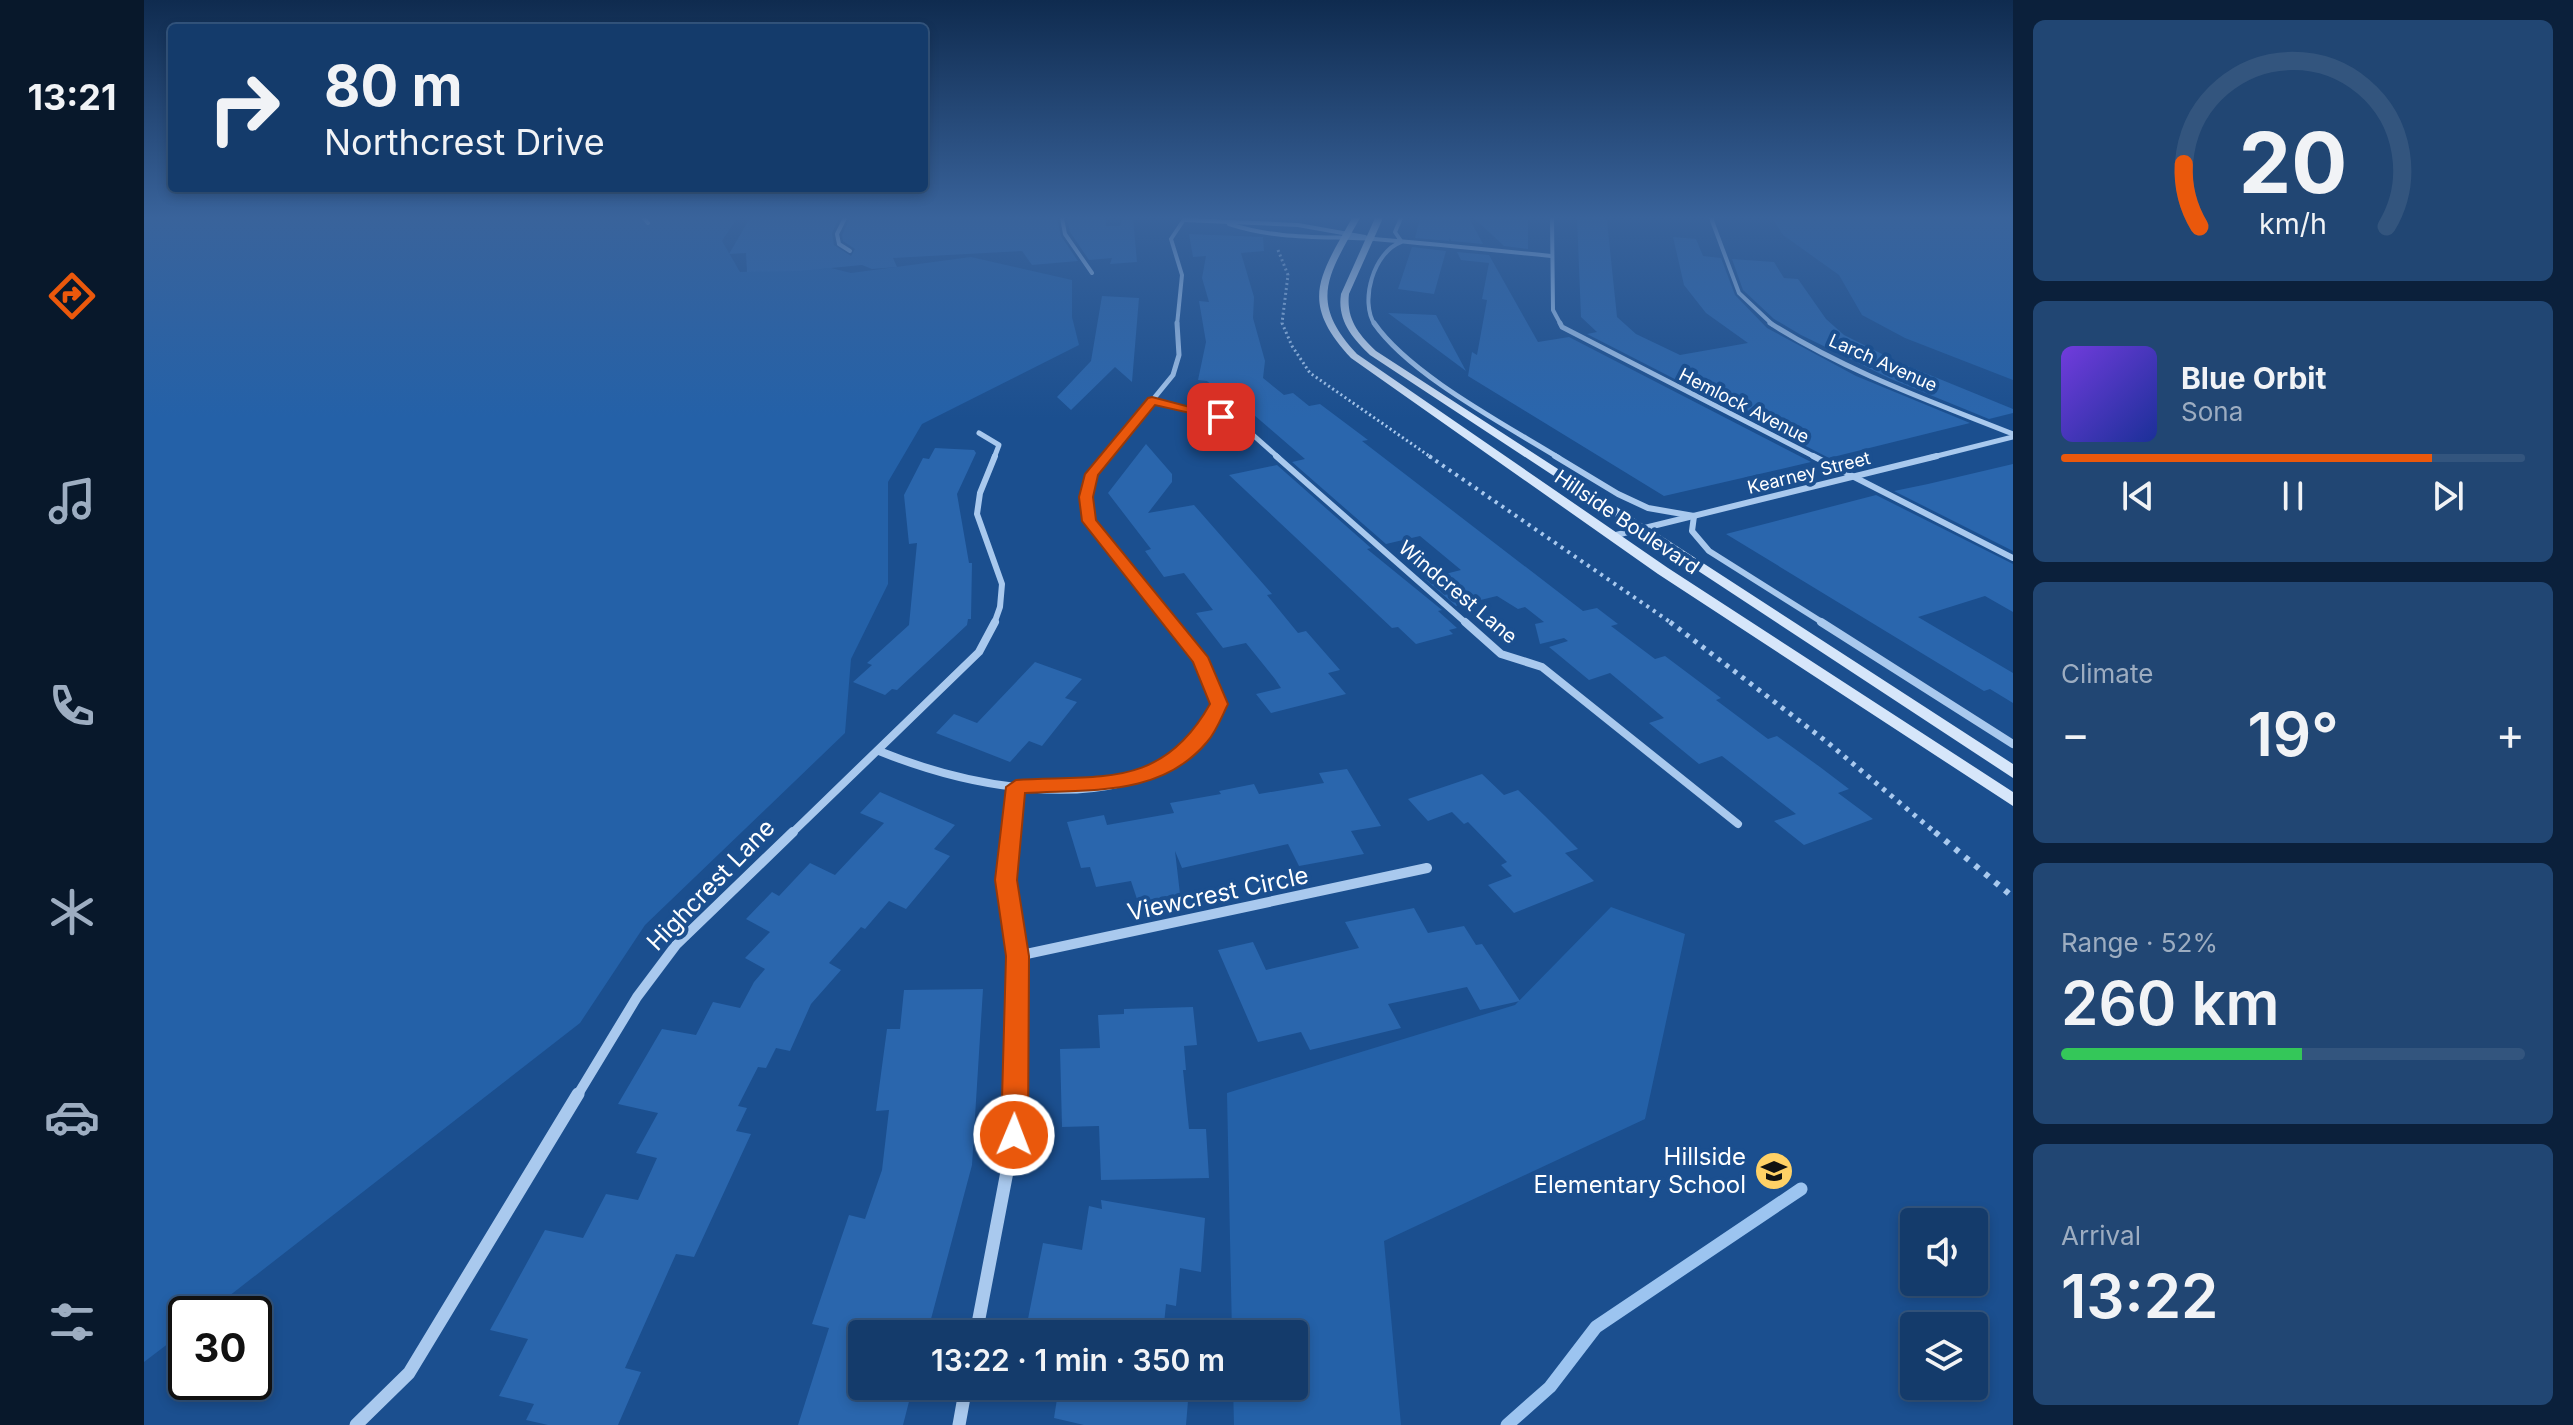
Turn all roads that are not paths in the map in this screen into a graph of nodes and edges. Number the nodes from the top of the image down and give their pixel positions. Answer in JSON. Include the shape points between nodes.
{"nodes":[{"id":1,"x":1181,"y":284,"type":"edge"},
{"id":2,"x":1326,"y":284,"type":"edge"},
{"id":3,"x":1349,"y":284,"type":"edge"},
{"id":4,"x":1373,"y":284,"type":"edge"},
{"id":5,"x":1552,"y":284,"type":"edge"},
{"id":6,"x":1735,"y":284,"type":"edge"},
{"id":7,"x":1152,"y":401,"type":"junction"},
{"id":8,"x":979,"y":433,"type":"dead end"},
{"id":9,"x":2013,"y":435,"type":"edge"},
{"id":10,"x":1853,"y":476,"type":"junction"},
{"id":11,"x":1694,"y":516,"type":"junction"},
{"id":12,"x":1640,"y":529,"type":"junction"},
{"id":13,"x":1612,"y":536,"type":"junction"},
{"id":14,"x":2013,"y":558,"type":"edge"},
{"id":15,"x":2013,"y":744,"type":"edge"},
{"id":16,"x":879,"y":751,"type":"junction"},
{"id":17,"x":2013,"y":772,"type":"edge"},
{"id":18,"x":1016,"y":787,"type":"junction"},
{"id":19,"x":2013,"y":800,"type":"edge"},
{"id":20,"x":1738,"y":824,"type":"dead end"},
{"id":21,"x":1427,"y":868,"type":"dead end"},
{"id":22,"x":1017,"y":956,"type":"junction"},
{"id":23,"x":979,"y":1320,"type":"edge"},
{"id":24,"x":963,"y":1400,"type":"edge"},
{"id":25,"x":356,"y":1425,"type":"edge"},
{"id":26,"x":959,"y":1425,"type":"edge"}],
"edges":[{"from":1,"to":7,"type":"street","via":[[1179,355],[1173,375]]},
{"from":2,"to":13,"type":"main road","name":"Hillside Boulevard","via":[[1321,297],[1326,321],[1372,371]]},
{"from":3,"to":12,"type":"main road","name":"Hillside Boulevard","via":[[1343,305],[1349,325],[1365,345]]},
{"from":4,"to":11,"type":"street","name":"Hillside Boulevard","via":[[1367,302],[1372,323],[1384,340],[1417,366],[1618,494],[1648,508]]},
{"from":5,"to":10,"type":"street","name":"Hemlock Avenue","via":[[1553,310],[1574,336]]},
{"from":6,"to":9,"type":"street","name":"Larch Avenue","via":[[1748,305],[1770,323],[1842,362]]},
{"from":7,"to":18,"type":"street","via":[[1092,474],[1086,497],[1089,521],[1202,661],[1219,704],[1200,738],[1173,761],[1135,780]]},
{"from":7,"to":20,"type":"street","name":"Windcrest Lane","via":[[1244,427],[1501,654],[1542,667]]},
{"from":8,"to":16,"type":"street","name":"Highcrest Lane","via":[[999,445],[979,495],[978,523],[1003,586],[999,621],[979,652]]},
{"from":9,"to":10,"type":"street","name":"Kearney Street"},
{"from":10,"to":11,"type":"street","name":"Kearney Street"},
{"from":10,"to":14,"type":"street","name":"Hemlock Avenue"},
{"from":11,"to":12,"type":"street","name":"Kearney Street"},
{"from":11,"to":15,"type":"street","name":"Hillside Boulevard","via":[[1692,531],[1709,551]]},
{"from":12,"to":13,"type":"street","name":"Kearney Street"},
{"from":12,"to":17,"type":"main road","name":"Hillside Boulevard"},
{"from":13,"to":19,"type":"main road","name":"Hillside Boulevard"},
{"from":16,"to":18,"type":"street","via":[[942,774]]},
{"from":16,"to":25,"type":"street","name":"Highcrest Lane","via":[[676,945],[637,997],[409,1373]]},
{"from":18,"to":22,"type":"street","via":[[1006,880]]},
{"from":21,"to":22,"type":"street","name":"Viewcrest Circle"},
{"from":22,"to":23,"type":"street","via":[[1014,1135]]},
{"from":24,"to":26,"type":"street"}]}
